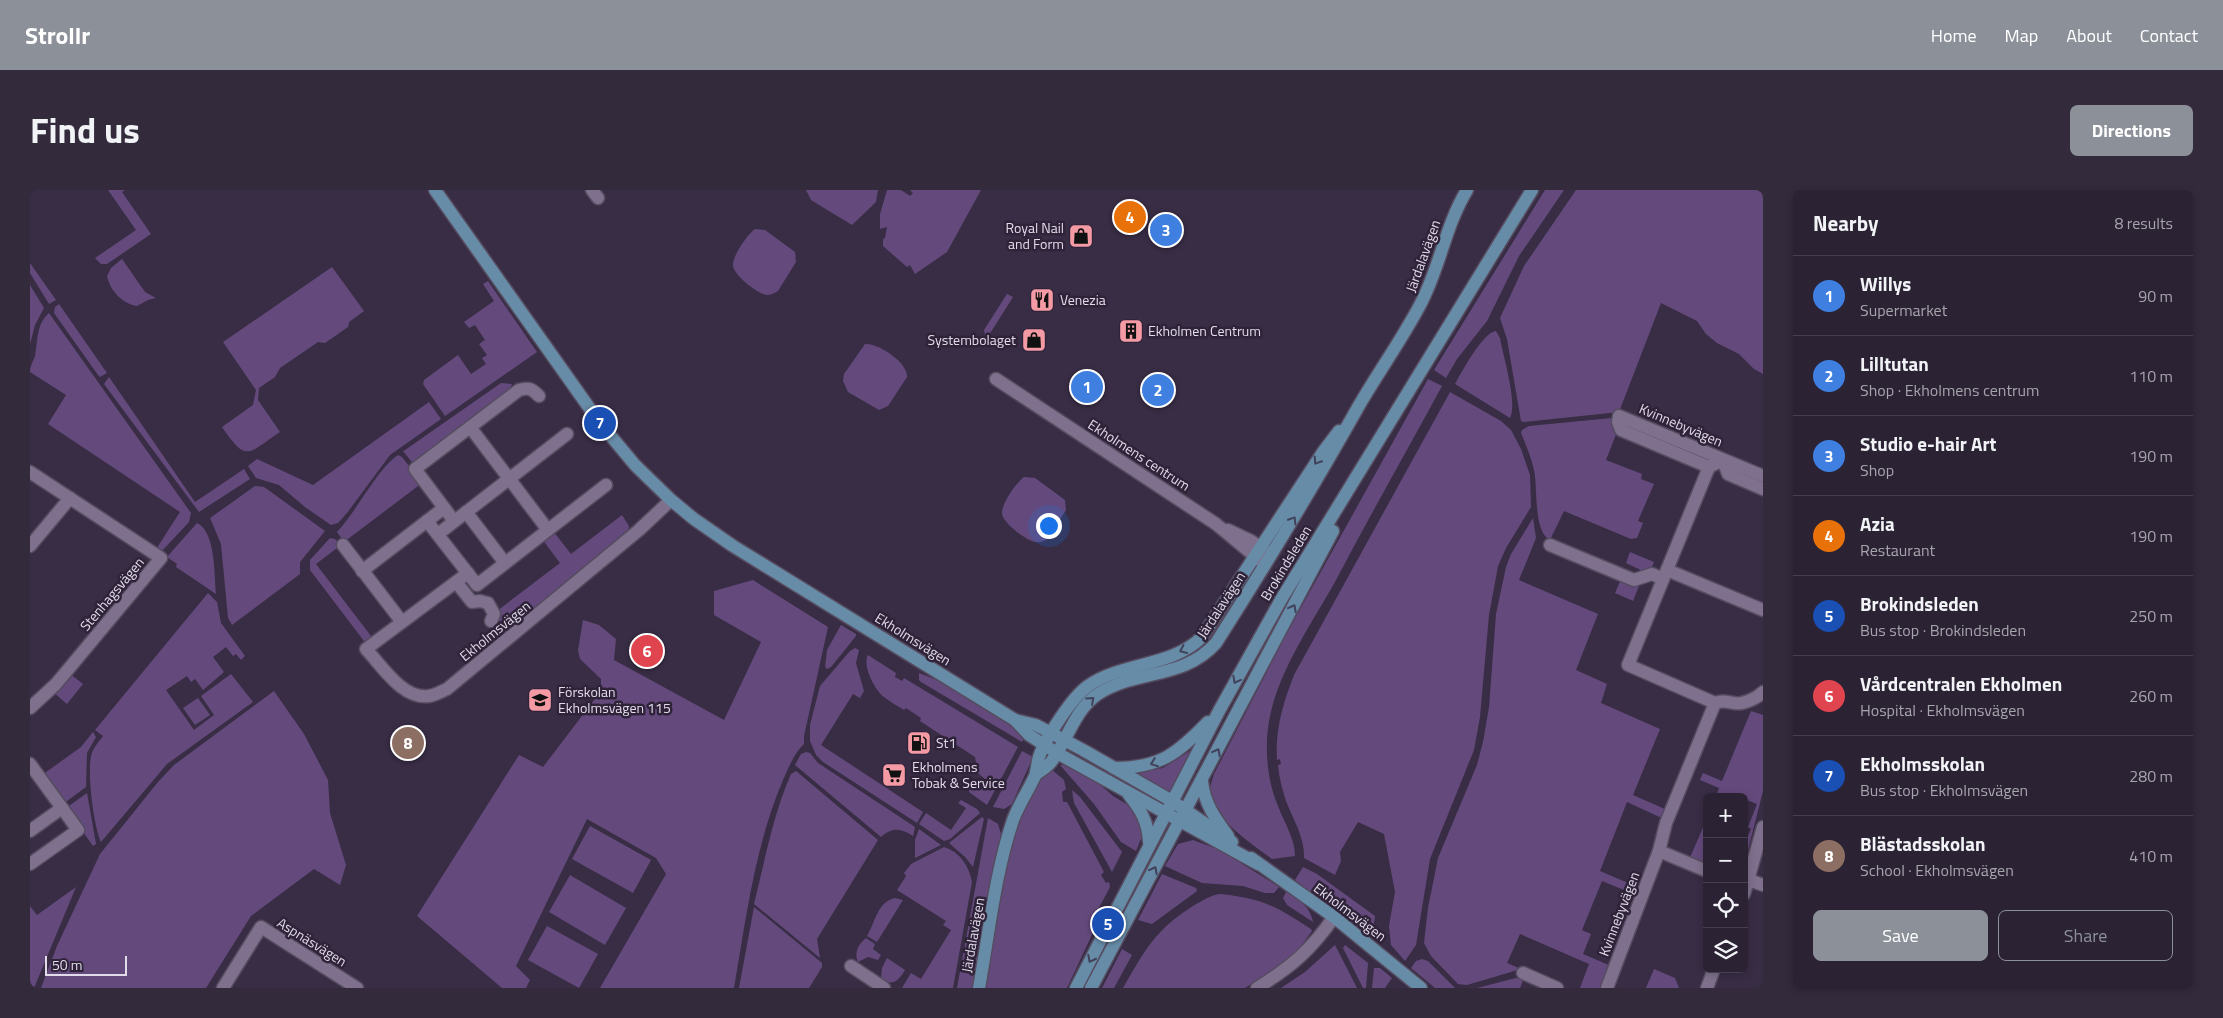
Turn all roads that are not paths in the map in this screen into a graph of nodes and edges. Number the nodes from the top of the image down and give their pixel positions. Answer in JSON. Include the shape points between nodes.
{"nodes":[{"id":1,"x":435,"y":190,"type":"edge"},
{"id":2,"x":1467,"y":190,"type":"edge"},
{"id":3,"x":1532,"y":190,"type":"edge"},
{"id":4,"x":996,"y":379,"type":"dead end"},
{"id":5,"x":539,"y":396,"type":"dead end"},
{"id":6,"x":1358,"y":409,"type":"junction"},
{"id":7,"x":470,"y":427,"type":"junction"},
{"id":8,"x":567,"y":434,"type":"dead end"},
{"id":9,"x":1374,"y":449,"type":"junction"},
{"id":10,"x":1723,"y":460,"type":"junction"},
{"id":11,"x":1709,"y":467,"type":"junction"},
{"id":12,"x":30,"y":472,"type":"edge"},
{"id":13,"x":1763,"y":476,"type":"edge"},
{"id":14,"x":509,"y":479,"type":"junction"},
{"id":15,"x":606,"y":485,"type":"dead end"},
{"id":16,"x":1763,"y":489,"type":"edge"},
{"id":17,"x":70,"y":498,"type":"junction"},
{"id":18,"x":671,"y":500,"type":"junction"},
{"id":19,"x":444,"y":508,"type":"junction"},
{"id":20,"x":466,"y":512,"type":"junction"},
{"id":21,"x":428,"y":520,"type":"junction"},
{"id":22,"x":454,"y":521,"type":"junction"},
{"id":23,"x":548,"y":530,"type":"junction"},
{"id":24,"x":438,"y":534,"type":"junction"},
{"id":25,"x":343,"y":545,"type":"dead end"},
{"id":26,"x":1550,"y":545,"type":"dead end"},
{"id":27,"x":30,"y":546,"type":"edge"},
{"id":28,"x":1257,"y":552,"type":"junction"},
{"id":29,"x":1268,"y":560,"type":"junction"},
{"id":30,"x":505,"y":563,"type":"junction"},
{"id":31,"x":362,"y":570,"type":"junction"},
{"id":32,"x":468,"y":573,"type":"junction"},
{"id":33,"x":1665,"y":574,"type":"junction"},
{"id":34,"x":456,"y":582,"type":"junction"},
{"id":35,"x":1763,"y":610,"type":"edge"},
{"id":36,"x":491,"y":621,"type":"dead end"},
{"id":37,"x":402,"y":622,"type":"junction"},
{"id":38,"x":1763,"y":692,"type":"edge"},
{"id":39,"x":1715,"y":702,"type":"junction"},
{"id":40,"x":30,"y":708,"type":"edge"},
{"id":41,"x":1219,"y":711,"type":"junction"},
{"id":42,"x":1015,"y":720,"type":"junction"},
{"id":43,"x":1052,"y":733,"type":"junction"},
{"id":44,"x":1064,"y":740,"type":"junction"},
{"id":45,"x":1045,"y":745,"type":"junction"},
{"id":46,"x":1057,"y":753,"type":"junction"},
{"id":47,"x":30,"y":764,"type":"edge"},
{"id":48,"x":1114,"y":768,"type":"junction"},
{"id":49,"x":1036,"y":774,"type":"junction"},
{"id":50,"x":1202,"y":781,"type":"junction"},
{"id":51,"x":1126,"y":791,"type":"junction"},
{"id":52,"x":1172,"y":801,"type":"junction"},
{"id":53,"x":62,"y":808,"type":"junction"},
{"id":54,"x":1165,"y":813,"type":"junction"},
{"id":55,"x":1183,"y":816,"type":"junction"},
{"id":56,"x":1763,"y":827,"type":"edge"},
{"id":57,"x":30,"y":831,"type":"edge"},
{"id":58,"x":1232,"y":842,"type":"junction"},
{"id":59,"x":1149,"y":844,"type":"junction"},
{"id":60,"x":1660,"y":851,"type":"junction"},
{"id":61,"x":30,"y":864,"type":"edge"},
{"id":62,"x":1258,"y":864,"type":"junction"},
{"id":63,"x":1703,"y":868,"type":"edge"},
{"id":64,"x":1747,"y":883,"type":"edge"},
{"id":65,"x":1763,"y":885,"type":"edge"},
{"id":66,"x":1748,"y":887,"type":"edge"},
{"id":67,"x":1334,"y":917,"type":"junction"},
{"id":68,"x":851,"y":966,"type":"dead end"},
{"id":69,"x":1523,"y":973,"type":"dead end"},
{"id":70,"x":1713,"y":973,"type":"edge"},
{"id":71,"x":1709,"y":987,"type":"edge"},
{"id":72,"x":223,"y":988,"type":"edge"},
{"id":73,"x":357,"y":988,"type":"edge"},
{"id":74,"x":884,"y":988,"type":"edge"},
{"id":75,"x":979,"y":988,"type":"edge"},
{"id":76,"x":1076,"y":988,"type":"edge"},
{"id":77,"x":1090,"y":988,"type":"edge"},
{"id":78,"x":1257,"y":988,"type":"edge"},
{"id":79,"x":1421,"y":988,"type":"edge"},
{"id":80,"x":1557,"y":988,"type":"edge"},
{"id":81,"x":1607,"y":988,"type":"edge"}],
"edges":[{"from":1,"to":18,"type":"street","name":"Ekholmsvägen","via":[[600,423],[635,465]]},
{"from":2,"to":6,"type":"street","name":"Järdalavägen","via":[[1453,216],[1436,269],[1419,307]]},
{"from":3,"to":9,"type":"street","name":"Brokindsleden"},
{"from":4,"to":28,"type":"street","name":"Ekholmens centrum"},
{"from":5,"to":7,"type":"street","via":[[533,389],[519,390]]},
{"from":6,"to":28,"type":"street","name":"Järdalavägen","one_way":true,"via":[[1323,452]]},
{"from":29,"to":6,"type":"street","name":"Järdalavägen","one_way":true},
{"from":7,"to":14,"type":"street"},
{"from":7,"to":19,"type":"street","via":[[415,469]]},
{"from":8,"to":14,"type":"street"},
{"from":9,"to":41,"type":"street","name":"Brokindsleden","one_way":true,"via":[[1282,598]]},
{"from":50,"to":9,"type":"street","name":"Brokindsleden","one_way":true},
{"from":10,"to":11,"type":"street","name":"Kvinnebyvägen"},
{"from":10,"to":11,"type":"street","name":"Kvinnebyvägen","via":[[1619,416],[1621,430]]},
{"from":10,"to":13,"type":"street","name":"Kvinnebyvägen"},
{"from":10,"to":16,"type":"street","name":"Kvinnebyvägen","via":[[1728,474]]},
{"from":11,"to":33,"type":"street","name":"Kvinnebyvägen"},
{"from":12,"to":17,"type":"street"},
{"from":14,"to":20,"type":"street"},
{"from":14,"to":23,"type":"street"},
{"from":15,"to":23,"type":"street"},
{"from":17,"to":27,"type":"street"},
{"from":17,"to":40,"type":"street","name":"Stenhagsvägen","via":[[161,558],[56,684]]},
{"from":18,"to":37,"type":"street","name":"Ekholmsvägen","via":[[447,689],[430,696],[412,694],[393,679],[366,649]]},
{"from":18,"to":42,"type":"street","name":"Ekholmsvägen","via":[[733,546]]},
{"from":19,"to":21,"type":"street"},
{"from":19,"to":22,"type":"street"},
{"from":20,"to":22,"type":"street"},
{"from":20,"to":30,"type":"street"},
{"from":21,"to":24,"type":"street"},
{"from":21,"to":31,"type":"street"},
{"from":22,"to":24,"type":"street"},
{"from":23,"to":30,"type":"street"},
{"from":24,"to":32,"type":"street"},
{"from":25,"to":31,"type":"street"},
{"from":26,"to":33,"type":"street","via":[[1634,580]]},
{"from":28,"to":29,"type":"street","name":"Ekholmens centrum"},
{"from":28,"to":43,"type":"street","name":"Järdalavägen","one_way":true,"via":[[1196,643],[1094,682],[1077,696]]},
{"from":44,"to":29,"type":"street","name":"Järdalavägen","one_way":true,"via":[[1084,706],[1098,694],[1119,684],[1182,667],[1205,654],[1216,643]]},
{"from":30,"to":32,"type":"street","via":[[477,585]]},
{"from":31,"to":37,"type":"street"},
{"from":32,"to":34,"type":"street","name":"Ekholmsvägen"},
{"from":33,"to":35,"type":"street"},
{"from":33,"to":39,"type":"street","name":"Kvinnebyvägen","via":[[1628,665]]},
{"from":34,"to":36,"type":"street","name":"Ekholmsvägen","via":[[472,602],[488,603],[494,614]]},
{"from":34,"to":37,"type":"street","name":"Ekholmsvägen"},
{"from":38,"to":39,"type":"street","name":"Kvinnebyvägen","via":[[1744,703]]},
{"from":39,"to":60,"type":"street","name":"Kvinnebyvägen","via":[[1666,823]]},
{"from":41,"to":48,"type":"street","one_way":true,"via":[[1194,738],[1168,758],[1145,766]]},
{"from":41,"to":52,"type":"street","name":"Brokindsleden"},
{"from":42,"to":43,"type":"street","name":"Ekholmsvägen"},
{"from":42,"to":45,"type":"street","name":"Ekholmsvägen","via":[[1029,735]]},
{"from":43,"to":44,"type":"street","name":"Ekholmsvägen"},
{"from":43,"to":45,"type":"street","name":"Järdalavägen"},
{"from":44,"to":46,"type":"street","name":"Järdalavägen"},
{"from":44,"to":48,"type":"street","name":"Ekholmsvägen"},
{"from":45,"to":46,"type":"street","name":"Ekholmsvägen"},
{"from":45,"to":49,"type":"street","name":"Järdalavägen"},
{"from":46,"to":49,"type":"street","name":"Järdalavägen","via":[[1050,764]]},
{"from":46,"to":51,"type":"street","name":"Ekholmsvägen"},
{"from":47,"to":53,"type":"street"},
{"from":48,"to":52,"type":"street","name":"Ekholmsvägen"},
{"from":49,"to":75,"type":"street","name":"Järdalavägen","via":[[1012,822]]},
{"from":50,"to":55,"type":"street","name":"Brokindsleden"},
{"from":50,"to":58,"type":"street","via":[[1209,809]]},
{"from":51,"to":54,"type":"street","name":"Ekholmsvägen"},
{"from":51,"to":59,"type":"street","via":[[1144,816]]},
{"from":52,"to":54,"type":"street","name":"Brokindsleden"},
{"from":52,"to":55,"type":"street","name":"Ekholmsvägen"},
{"from":53,"to":57,"type":"street"},
{"from":53,"to":61,"type":"street","via":[[78,830]]},
{"from":54,"to":55,"type":"street","name":"Ekholmsvägen"},
{"from":54,"to":59,"type":"street","name":"Brokindsleden"},
{"from":55,"to":58,"type":"street","name":"Ekholmsvägen"},
{"from":55,"to":62,"type":"street","name":"Ekholmsvägen"},
{"from":77,"to":55,"type":"street","name":"Brokindsleden","one_way":true},
{"from":56,"to":64,"type":"street"},
{"from":58,"to":62,"type":"street","name":"Ekholmsvägen"},
{"from":59,"to":76,"type":"street","name":"Brokindsleden","one_way":true},
{"from":60,"to":63,"type":"street"},
{"from":60,"to":81,"type":"street","name":"Kvinnebyvägen"},
{"from":62,"to":67,"type":"street","name":"Ekholmsvägen"},
{"from":65,"to":66,"type":"street"},
{"from":67,"to":78,"type":"street","via":[[1303,956]]},
{"from":67,"to":79,"type":"street","name":"Ekholmsvägen"},
{"from":68,"to":74,"type":"street"},
{"from":69,"to":80,"type":"street"},
{"from":70,"to":71,"type":"street"},
{"from":72,"to":73,"type":"street","name":"Aspnäsvägen","via":[[261,927]]}]}
